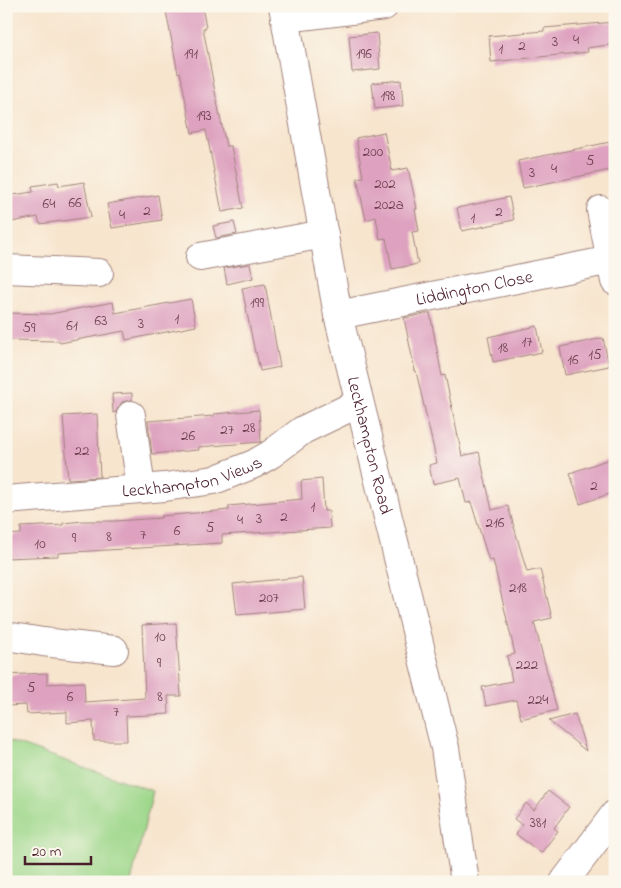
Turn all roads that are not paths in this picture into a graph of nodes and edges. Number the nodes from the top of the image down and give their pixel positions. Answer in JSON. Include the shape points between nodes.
{"nodes":[{"id":1,"x":384,"y":6,"type":"edge"},
{"id":2,"x":284,"y":12,"type":"edge"},
{"id":3,"x":601,"y":210,"type":"dead end"},
{"id":4,"x":324,"y":234,"type":"junction"},
{"id":5,"x":200,"y":257,"type":"dead end"},
{"id":6,"x":6,"y":268,"type":"edge"},
{"id":7,"x":613,"y":271,"type":"edge"},
{"id":8,"x":99,"y":273,"type":"dead end"},
{"id":9,"x":338,"y":315,"type":"junction"},
{"id":10,"x":359,"y":403,"type":"junction"},
{"id":11,"x":131,"y":415,"type":"dead end"},
{"id":12,"x":141,"y":489,"type":"junction"},
{"id":13,"x":6,"y":500,"type":"edge"},
{"id":14,"x":6,"y":636,"type":"edge"},
{"id":15,"x":114,"y":650,"type":"dead end"},
{"id":16,"x":615,"y":814,"type":"edge"},
{"id":17,"x":466,"y":882,"type":"edge"},
{"id":18,"x":564,"y":882,"type":"edge"}],
"edges":[{"from":1,"to":2,"type":"street"},
{"from":2,"to":4,"type":"street","name":"Leckhampton Road"},
{"from":3,"to":7,"type":"street","name":"Liddington Close"},
{"from":4,"to":5,"type":"street"},
{"from":4,"to":9,"type":"street","name":"Leckhampton Road"},
{"from":6,"to":8,"type":"street"},
{"from":7,"to":9,"type":"street","name":"Liddington Close"},
{"from":9,"to":10,"type":"street","name":"Leckhampton Road"},
{"from":10,"to":12,"type":"street","name":"Leckhampton Views","via":[[303,430],[271,454],[237,472],[214,480]]},
{"from":10,"to":17,"type":"street","name":"Leckhampton Road","via":[[445,748]]},
{"from":11,"to":12,"type":"street"},
{"from":12,"to":13,"type":"street","name":"Leckhampton Views"},
{"from":14,"to":15,"type":"street"},
{"from":16,"to":18,"type":"street"}]}
